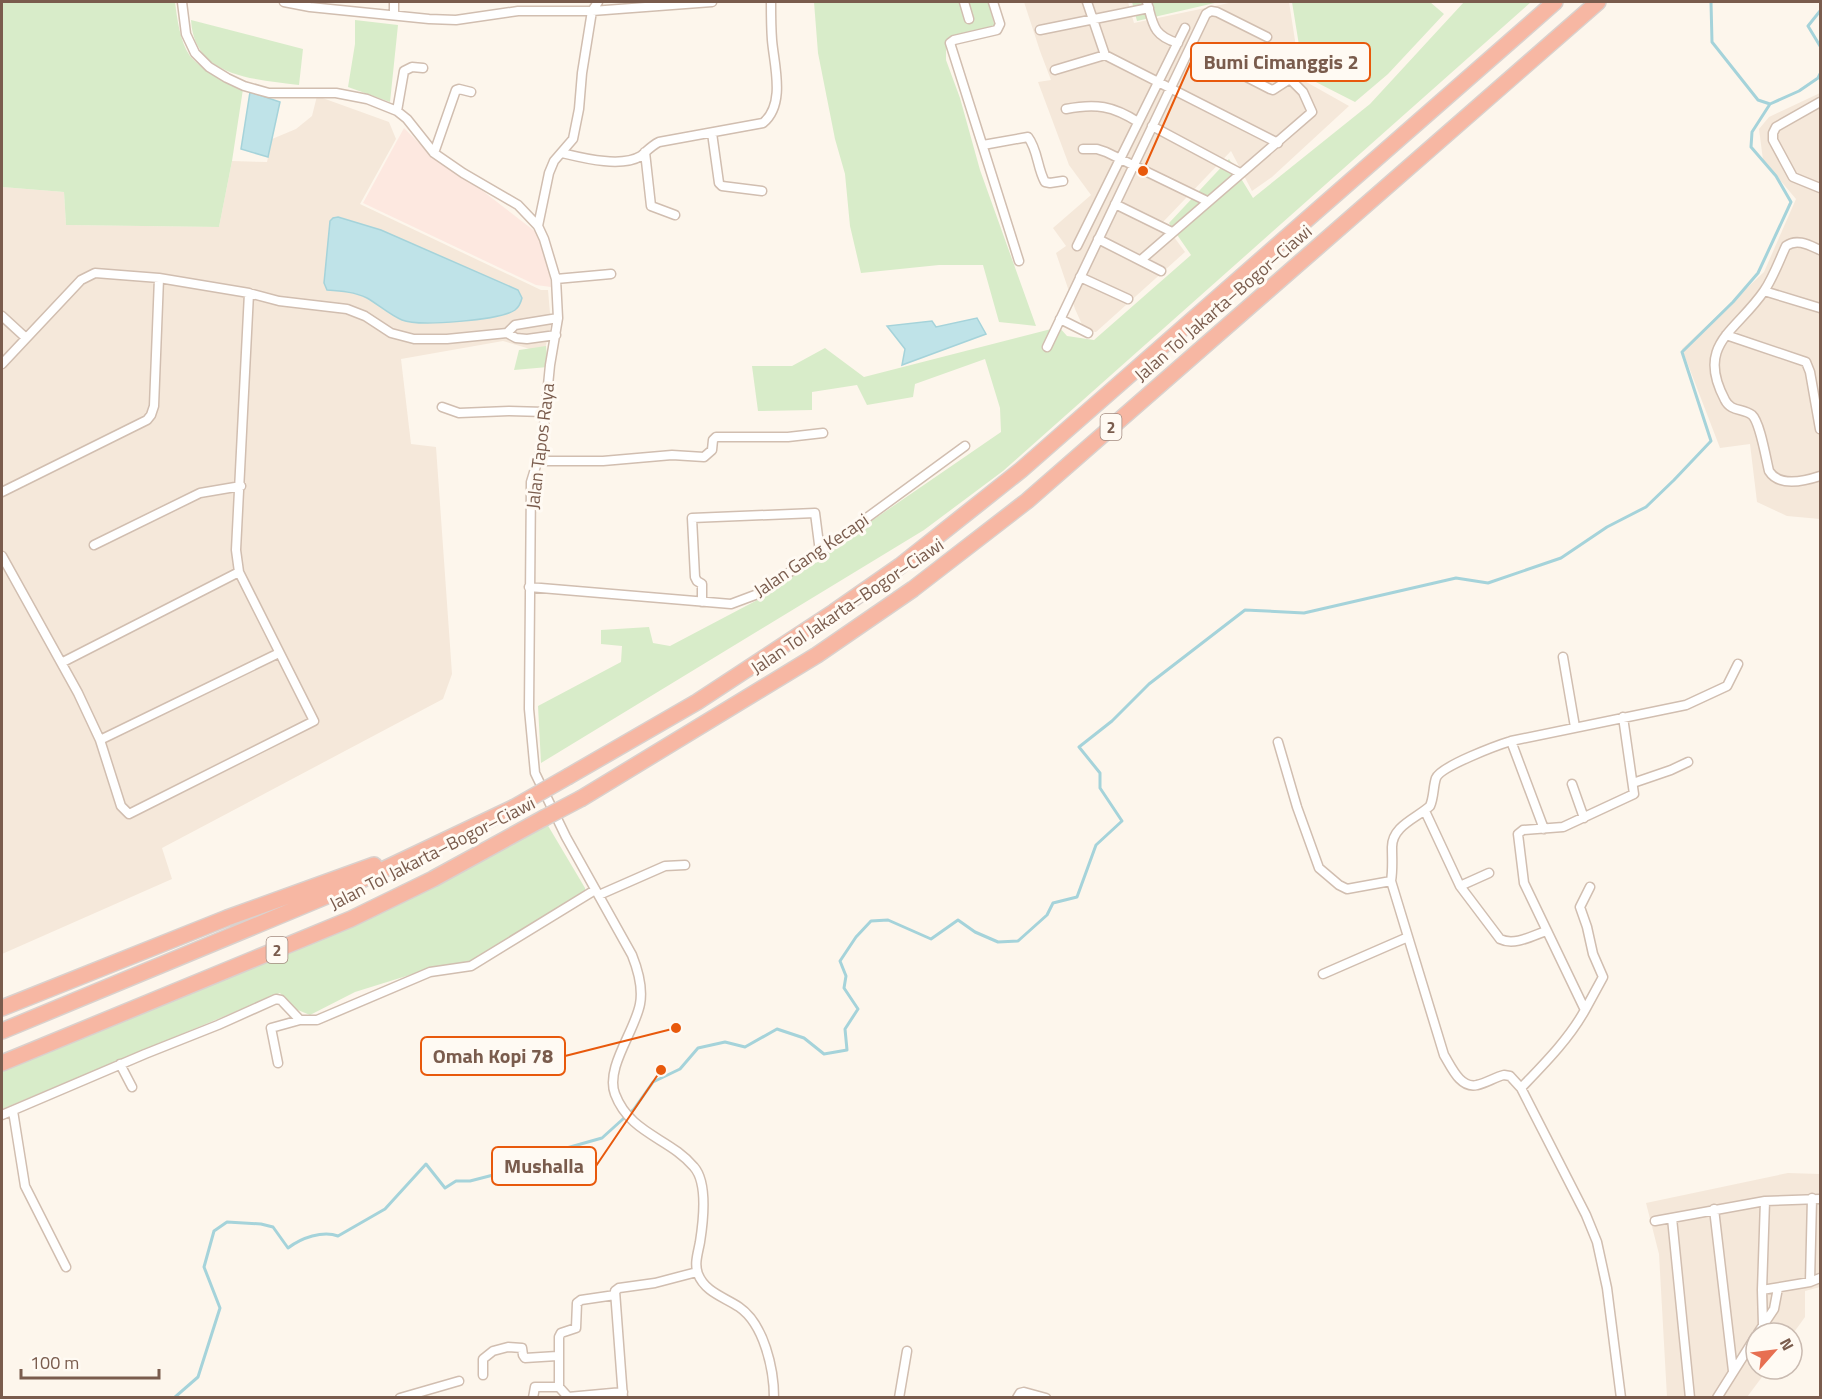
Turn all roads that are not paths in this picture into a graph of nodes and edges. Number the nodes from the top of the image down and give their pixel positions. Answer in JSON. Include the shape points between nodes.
{"nodes":[{"id":1,"x":182,"y":2,"type":"edge"},
{"id":2,"x":284,"y":2,"type":"edge"},
{"id":3,"x":394,"y":2,"type":"edge"},
{"id":4,"x":598,"y":2,"type":"edge"},
{"id":5,"x":712,"y":2,"type":"edge"},
{"id":6,"x":771,"y":2,"type":"edge"},
{"id":7,"x":964,"y":2,"type":"edge"},
{"id":8,"x":993,"y":2,"type":"edge"},
{"id":9,"x":1087,"y":2,"type":"edge"},
{"id":10,"x":1555,"y":2,"type":"edge"},
{"id":11,"x":1598,"y":2,"type":"edge"},
{"id":12,"x":1148,"y":5,"type":"edge"},
{"id":13,"x":592,"y":10,"type":"junction"},
{"id":14,"x":394,"y":14,"type":"junction"},
{"id":15,"x":969,"y":19,"type":"dead end"},
{"id":16,"x":1093,"y":19,"type":"junction"},
{"id":17,"x":1185,"y":28,"type":"dead end"},
{"id":18,"x":1040,"y":30,"type":"dead end"},
{"id":19,"x":1267,"y":37,"type":"dead end"},
{"id":20,"x":1178,"y":43,"type":"junction"},
{"id":21,"x":1190,"y":48,"type":"junction"},
{"id":22,"x":1106,"y":55,"type":"junction"},
{"id":23,"x":423,"y":68,"type":"dead end"},
{"id":24,"x":1055,"y":70,"type":"dead end"},
{"id":25,"x":1158,"y":82,"type":"junction"},
{"id":26,"x":1170,"y":88,"type":"junction"},
{"id":27,"x":471,"y":92,"type":"dead end"},
{"id":28,"x":1821,"y":102,"type":"edge"},
{"id":29,"x":1066,"y":109,"type":"dead end"},
{"id":30,"x":397,"y":111,"type":"junction"},
{"id":31,"x":1138,"y":122,"type":"junction"},
{"id":32,"x":1152,"y":126,"type":"junction"},
{"id":33,"x":712,"y":133,"type":"junction"},
{"id":34,"x":1278,"y":143,"type":"junction"},
{"id":35,"x":983,"y":145,"type":"junction"},
{"id":36,"x":1083,"y":149,"type":"dead end"},
{"id":37,"x":645,"y":152,"type":"junction"},
{"id":38,"x":434,"y":153,"type":"junction"},
{"id":39,"x":562,"y":153,"type":"junction"},
{"id":40,"x":1120,"y":159,"type":"junction"},
{"id":41,"x":1133,"y":166,"type":"junction"},
{"id":42,"x":1240,"y":173,"type":"junction"},
{"id":43,"x":1063,"y":181,"type":"dead end"},
{"id":44,"x":1821,"y":181,"type":"edge"},
{"id":45,"x":1816,"y":187,"type":"edge"},
{"id":46,"x":762,"y":191,"type":"dead end"},
{"id":47,"x":1207,"y":201,"type":"junction"},
{"id":48,"x":1115,"y":204,"type":"junction"},
{"id":49,"x":675,"y":215,"type":"dead end"},
{"id":50,"x":538,"y":226,"type":"junction"},
{"id":51,"x":1172,"y":232,"type":"junction"},
{"id":52,"x":1098,"y":239,"type":"junction"},
{"id":53,"x":1077,"y":246,"type":"dead end"},
{"id":54,"x":1821,"y":250,"type":"edge"},
{"id":55,"x":1141,"y":260,"type":"junction"},
{"id":56,"x":1019,"y":261,"type":"dead end"},
{"id":57,"x":1161,"y":271,"type":"dead end"},
{"id":58,"x":611,"y":274,"type":"dead end"},
{"id":59,"x":1080,"y":277,"type":"junction"},
{"id":60,"x":159,"y":278,"type":"junction"},
{"id":61,"x":556,"y":279,"type":"junction"},
{"id":62,"x":1764,"y":291,"type":"junction"},
{"id":63,"x":249,"y":293,"type":"junction"},
{"id":64,"x":1128,"y":299,"type":"dead end"},
{"id":65,"x":1821,"y":308,"type":"edge"},
{"id":66,"x":2,"y":316,"type":"edge"},
{"id":67,"x":558,"y":318,"type":"junction"},
{"id":68,"x":1060,"y":319,"type":"junction"},
{"id":69,"x":507,"y":333,"type":"junction"},
{"id":70,"x":1088,"y":333,"type":"dead end"},
{"id":71,"x":556,"y":335,"type":"junction"},
{"id":72,"x":1726,"y":335,"type":"junction"},
{"id":73,"x":26,"y":338,"type":"junction"},
{"id":74,"x":1047,"y":347,"type":"dead end"},
{"id":75,"x":2,"y":364,"type":"edge"},
{"id":76,"x":1818,"y":396,"type":"edge"},
{"id":77,"x":442,"y":407,"type":"dead end"},
{"id":78,"x":545,"y":412,"type":"junction"},
{"id":79,"x":1821,"y":429,"type":"edge"},
{"id":80,"x":823,"y":433,"type":"dead end"},
{"id":81,"x":964,"y":446,"type":"dead end"},
{"id":82,"x":538,"y":461,"type":"junction"},
{"id":83,"x":1821,"y":476,"type":"edge"},
{"id":84,"x":241,"y":486,"type":"junction"},
{"id":85,"x":2,"y":492,"type":"edge"},
{"id":86,"x":94,"y":544,"type":"dead end"},
{"id":87,"x":820,"y":552,"type":"junction"},
{"id":88,"x":2,"y":556,"type":"edge"},
{"id":89,"x":239,"y":572,"type":"junction"},
{"id":90,"x":529,"y":588,"type":"junction"},
{"id":91,"x":702,"y":602,"type":"junction"},
{"id":92,"x":279,"y":653,"type":"junction"},
{"id":93,"x":1563,"y":657,"type":"dead end"},
{"id":94,"x":63,"y":662,"type":"junction"},
{"id":95,"x":1738,"y":664,"type":"dead end"},
{"id":96,"x":1623,"y":717,"type":"junction"},
{"id":97,"x":1575,"y":727,"type":"junction"},
{"id":98,"x":100,"y":740,"type":"junction"},
{"id":99,"x":1511,"y":741,"type":"junction"},
{"id":100,"x":1278,"y":742,"type":"dead end"},
{"id":101,"x":1688,"y":762,"type":"dead end"},
{"id":102,"x":1634,"y":783,"type":"junction"},
{"id":103,"x":1572,"y":784,"type":"dead end"},
{"id":104,"x":1425,"y":811,"type":"junction"},
{"id":105,"x":491,"y":819,"type":"junction"},
{"id":106,"x":1584,"y":819,"type":"junction"},
{"id":107,"x":1544,"y":829,"type":"junction"},
{"id":108,"x":685,"y":865,"type":"dead end"},
{"id":109,"x":1489,"y":873,"type":"dead end"},
{"id":110,"x":1391,"y":880,"type":"junction"},
{"id":111,"x":1460,"y":886,"type":"junction"},
{"id":112,"x":1590,"y":887,"type":"dead end"},
{"id":113,"x":597,"y":893,"type":"junction"},
{"id":114,"x":1546,"y":931,"type":"junction"},
{"id":115,"x":1408,"y":937,"type":"junction"},
{"id":116,"x":1323,"y":974,"type":"dead end"},
{"id":117,"x":2,"y":1008,"type":"edge"},
{"id":118,"x":1585,"y":1010,"type":"junction"},
{"id":119,"x":300,"y":1020,"type":"junction"},
{"id":120,"x":2,"y":1031,"type":"edge"},
{"id":121,"x":2,"y":1063,"type":"edge"},
{"id":122,"x":278,"y":1063,"type":"dead end"},
{"id":123,"x":120,"y":1064,"type":"junction"},
{"id":124,"x":132,"y":1087,"type":"dead end"},
{"id":125,"x":1521,"y":1088,"type":"junction"},
{"id":126,"x":13,"y":1110,"type":"junction"},
{"id":127,"x":2,"y":1115,"type":"edge"},
{"id":128,"x":1816,"y":1198,"type":"edge"},
{"id":129,"x":1765,"y":1201,"type":"junction"},
{"id":130,"x":1714,"y":1209,"type":"junction"},
{"id":131,"x":1672,"y":1218,"type":"junction"},
{"id":132,"x":1655,"y":1221,"type":"dead end"},
{"id":133,"x":66,"y":1267,"type":"dead end"},
{"id":134,"x":697,"y":1272,"type":"junction"},
{"id":135,"x":1821,"y":1278,"type":"edge"},
{"id":136,"x":1810,"y":1282,"type":"junction"},
{"id":137,"x":1778,"y":1288,"type":"junction"},
{"id":138,"x":1762,"y":1290,"type":"junction"},
{"id":139,"x":615,"y":1295,"type":"junction"},
{"id":140,"x":1760,"y":1321,"type":"edge"},
{"id":141,"x":1766,"y":1321,"type":"edge"},
{"id":142,"x":907,"y":1351,"type":"dead end"},
{"id":143,"x":1744,"y":1354,"type":"edge"},
{"id":144,"x":557,"y":1356,"type":"junction"},
{"id":145,"x":1733,"y":1371,"type":"junction"},
{"id":146,"x":483,"y":1375,"type":"dead end"},
{"id":147,"x":459,"y":1381,"type":"dead end"},
{"id":148,"x":559,"y":1387,"type":"junction"},
{"id":149,"x":623,"y":1395,"type":"edge"},
{"id":150,"x":400,"y":1398,"type":"edge"},
{"id":151,"x":533,"y":1398,"type":"edge"},
{"id":152,"x":774,"y":1398,"type":"edge"},
{"id":153,"x":899,"y":1398,"type":"edge"},
{"id":154,"x":1017,"y":1398,"type":"edge"},
{"id":155,"x":1046,"y":1398,"type":"edge"},
{"id":156,"x":1621,"y":1398,"type":"edge"},
{"id":157,"x":1690,"y":1398,"type":"edge"},
{"id":158,"x":1717,"y":1398,"type":"edge"}],
"edges":[{"from":1,"to":30,"type":"street","name":"Jalan Tapos Raya","via":[[186,34],[195,53],[227,78],[269,93],[336,93],[367,99]]},
{"from":2,"to":14,"type":"street"},
{"from":3,"to":14,"type":"street"},
{"from":4,"to":13,"type":"street"},
{"from":5,"to":13,"type":"street"},
{"from":6,"to":33,"type":"street","via":[[777,90],[769,116],[763,123]]},
{"from":7,"to":15,"type":"street"},
{"from":8,"to":35,"type":"street","via":[[1000,24],[997,30],[950,43]]},
{"from":9,"to":16,"type":"street"},
{"from":10,"to":105,"type":"highway","name":"Jalan Tol Jakarta–Bogor–Ciawi","number":"2","bridge":true,"via":[[1022,470],[900,566],[697,702]]},
{"from":11,"to":121,"type":"highway","name":"Jalan Tol Jakarta–Bogor–Ciawi","number":"2","bridge":true,"via":[[1027,501],[817,655],[582,798],[432,879],[351,919]]},
{"from":12,"to":16,"type":"street"},
{"from":12,"to":20,"type":"street","via":[[1160,36]]},
{"from":13,"to":14,"type":"street","via":[[518,10],[456,20]]},
{"from":13,"to":39,"type":"street","via":[[573,139]]},
{"from":16,"to":18,"type":"street"},
{"from":16,"to":22,"type":"street"},
{"from":17,"to":20,"type":"street"},
{"from":19,"to":21,"type":"street","via":[[1211,11]]},
{"from":20,"to":25,"type":"street"},
{"from":21,"to":26,"type":"street"},
{"from":21,"to":34,"type":"street","via":[[1270,89],[1290,79],[1299,87],[1312,112]]},
{"from":22,"to":24,"type":"street"},
{"from":22,"to":25,"type":"street"},
{"from":23,"to":30,"type":"street","via":[[404,71]]},
{"from":25,"to":26,"type":"street"},
{"from":25,"to":31,"type":"street"},
{"from":26,"to":32,"type":"street"},
{"from":26,"to":34,"type":"street"},
{"from":27,"to":38,"type":"street","via":[[456,90]]},
{"from":28,"to":45,"type":"street","via":[[1776,127],[1773,133],[1793,177]]},
{"from":29,"to":31,"type":"street","via":[[1106,106]]},
{"from":30,"to":38,"type":"street","name":"Jalan Tapos Raya"},
{"from":31,"to":40,"type":"street"},
{"from":32,"to":41,"type":"street"},
{"from":32,"to":42,"type":"street"},
{"from":33,"to":37,"type":"street","via":[[659,142]]},
{"from":33,"to":46,"type":"street","via":[[719,183]]},
{"from":34,"to":42,"type":"street"},
{"from":35,"to":43,"type":"street","via":[[1028,137],[1045,182]]},
{"from":35,"to":56,"type":"street"},
{"from":36,"to":40,"type":"street","via":[[1097,149]]},
{"from":37,"to":39,"type":"street","via":[[622,162]]},
{"from":37,"to":49,"type":"street","via":[[651,206]]},
{"from":38,"to":50,"type":"street","name":"Jalan Tapos Raya","via":[[518,205]]},
{"from":39,"to":50,"type":"street","via":[[549,173]]},
{"from":40,"to":41,"type":"street"},
{"from":40,"to":53,"type":"street"},
{"from":41,"to":47,"type":"street"},
{"from":41,"to":48,"type":"street"},
{"from":42,"to":47,"type":"street"},
{"from":44,"to":45,"type":"street"},
{"from":47,"to":51,"type":"street"},
{"from":48,"to":51,"type":"street"},
{"from":48,"to":52,"type":"street"},
{"from":50,"to":61,"type":"street","name":"Jalan Tapos Raya"},
{"from":51,"to":55,"type":"street"},
{"from":52,"to":55,"type":"street"},
{"from":52,"to":59,"type":"street"},
{"from":54,"to":62,"type":"street","via":[[1801,243],[1786,246]]},
{"from":55,"to":57,"type":"street"},
{"from":58,"to":61,"type":"street"},
{"from":59,"to":64,"type":"street"},
{"from":59,"to":68,"type":"street"},
{"from":60,"to":63,"type":"street"},
{"from":60,"to":73,"type":"street","via":[[95,273],[88,276]]},
{"from":60,"to":85,"type":"street","via":[[151,415]]},
{"from":61,"to":67,"type":"street","name":"Jalan Tapos Raya"},
{"from":62,"to":65,"type":"street"},
{"from":62,"to":72,"type":"street"},
{"from":63,"to":69,"type":"street","via":[[279,301],[347,309],[391,333],[414,339]]},
{"from":63,"to":84,"type":"street"},
{"from":66,"to":73,"type":"street"},
{"from":67,"to":69,"type":"street","via":[[515,325]]},
{"from":67,"to":71,"type":"street","name":"Jalan Tapos Raya"},
{"from":68,"to":70,"type":"street"},
{"from":68,"to":74,"type":"street"},
{"from":69,"to":71,"type":"street","via":[[527,339]]},
{"from":71,"to":78,"type":"street","name":"Jalan Tapos Raya"},
{"from":72,"to":76,"type":"street","via":[[1806,363]]},
{"from":72,"to":83,"type":"street","via":[[1714,357],[1717,384],[1726,404],[1751,414],[1756,421],[1772,476],[1784,481],[1803,481]]},
{"from":73,"to":75,"type":"street"},
{"from":76,"to":79,"type":"street"},
{"from":77,"to":78,"type":"street","via":[[459,413]]},
{"from":78,"to":82,"type":"street","name":"Jalan Tapos Raya"},
{"from":80,"to":82,"type":"street","via":[[716,437],[712,450],[704,457]]},
{"from":81,"to":87,"type":"street","name":"Jalan Gang Kecapi"},
{"from":82,"to":90,"type":"street","name":"Jalan Tapos Raya","via":[[531,482]]},
{"from":84,"to":86,"type":"street","via":[[200,493]]},
{"from":84,"to":89,"type":"street","via":[[236,550]]},
{"from":87,"to":91,"type":"street","name":"Jalan Gang Kecapi","via":[[744,600],[731,604]]},
{"from":87,"to":91,"type":"street","via":[[815,513],[692,518],[695,577],[702,584]]},
{"from":88,"to":94,"type":"street"},
{"from":89,"to":92,"type":"street"},
{"from":89,"to":94,"type":"street"},
{"from":90,"to":91,"type":"street","name":"Jalan Gang Kecapi"},
{"from":90,"to":113,"type":"street","name":"Jalan Tapos Raya","via":[[529,709],[535,773]]},
{"from":92,"to":98,"type":"street"},
{"from":92,"to":98,"type":"street","via":[[314,721],[129,814],[121,806]]},
{"from":93,"to":97,"type":"street"},
{"from":94,"to":98,"type":"street"},
{"from":95,"to":96,"type":"street","via":[[1726,687],[1683,705]]},
{"from":96,"to":97,"type":"street"},
{"from":96,"to":102,"type":"street"},
{"from":97,"to":99,"type":"street"},
{"from":99,"to":104,"type":"street","via":[[1440,773]]},
{"from":99,"to":107,"type":"street"},
{"from":100,"to":110,"type":"street","via":[[1319,868],[1347,889]]},
{"from":101,"to":102,"type":"street"},
{"from":102,"to":106,"type":"street","via":[[1633,796]]},
{"from":103,"to":106,"type":"street"},
{"from":104,"to":110,"type":"street","via":[[1400,828],[1393,841]]},
{"from":104,"to":111,"type":"street"},
{"from":105,"to":117,"type":"highway"},
{"from":105,"to":120,"type":"highway","name":"Jalan Tol Jakarta–Bogor–Ciawi","number":"2","via":[[334,893]]},
{"from":106,"to":107,"type":"street"},
{"from":107,"to":114,"type":"street","via":[[1521,831],[1518,837],[1524,883]]},
{"from":108,"to":113,"type":"street","via":[[665,866]]},
{"from":109,"to":111,"type":"street"},
{"from":110,"to":115,"type":"street"},
{"from":111,"to":114,"type":"street","via":[[1500,939],[1516,941]]},
{"from":112,"to":118,"type":"street","via":[[1580,907],[1603,977]]},
{"from":113,"to":119,"type":"street","via":[[471,966],[430,972],[326,1017]]},
{"from":113,"to":134,"type":"street","name":"Jalan Tapos Raya","via":[[632,955],[640,988],[633,1027],[613,1075],[614,1093],[628,1117],[677,1152],[698,1174],[703,1206]]},
{"from":114,"to":118,"type":"street"},
{"from":115,"to":116,"type":"street"},
{"from":115,"to":125,"type":"street","via":[[1444,1055],[1456,1075],[1475,1086],[1504,1075]]},
{"from":118,"to":125,"type":"street","via":[[1571,1032]]},
{"from":119,"to":122,"type":"street","via":[[271,1028]]},
{"from":119,"to":123,"type":"street","via":[[276,999]]},
{"from":123,"to":124,"type":"street"},
{"from":123,"to":126,"type":"street"},
{"from":125,"to":156,"type":"street","via":[[1597,1242]]},
{"from":126,"to":127,"type":"street"},
{"from":126,"to":133,"type":"street","via":[[23,1182]]},
{"from":128,"to":129,"type":"street"},
{"from":128,"to":136,"type":"street"},
{"from":129,"to":130,"type":"street"},
{"from":129,"to":138,"type":"street"},
{"from":130,"to":131,"type":"street"},
{"from":130,"to":145,"type":"street"},
{"from":131,"to":132,"type":"street"},
{"from":131,"to":157,"type":"street"},
{"from":134,"to":139,"type":"street","via":[[619,1288]]},
{"from":134,"to":152,"type":"street","via":[[705,1286],[753,1320],[772,1370]]},
{"from":135,"to":136,"type":"street"},
{"from":136,"to":137,"type":"street"},
{"from":137,"to":138,"type":"street"},
{"from":137,"to":141,"type":"street","via":[[1774,1309]]},
{"from":138,"to":140,"type":"street"},
{"from":139,"to":144,"type":"street","via":[[578,1302],[576,1327],[559,1335]]},
{"from":139,"to":149,"type":"street"},
{"from":142,"to":153,"type":"street"},
{"from":143,"to":145,"type":"street"},
{"from":144,"to":146,"type":"street","via":[[525,1358],[521,1347],[500,1349],[484,1358]]},
{"from":144,"to":148,"type":"street"},
{"from":145,"to":158,"type":"street"},
{"from":147,"to":150,"type":"street"},
{"from":148,"to":149,"type":"street","via":[[568,1397]]},
{"from":148,"to":151,"type":"street","via":[[536,1387]]},
{"from":154,"to":155,"type":"street","via":[[1024,1392]]}]}
